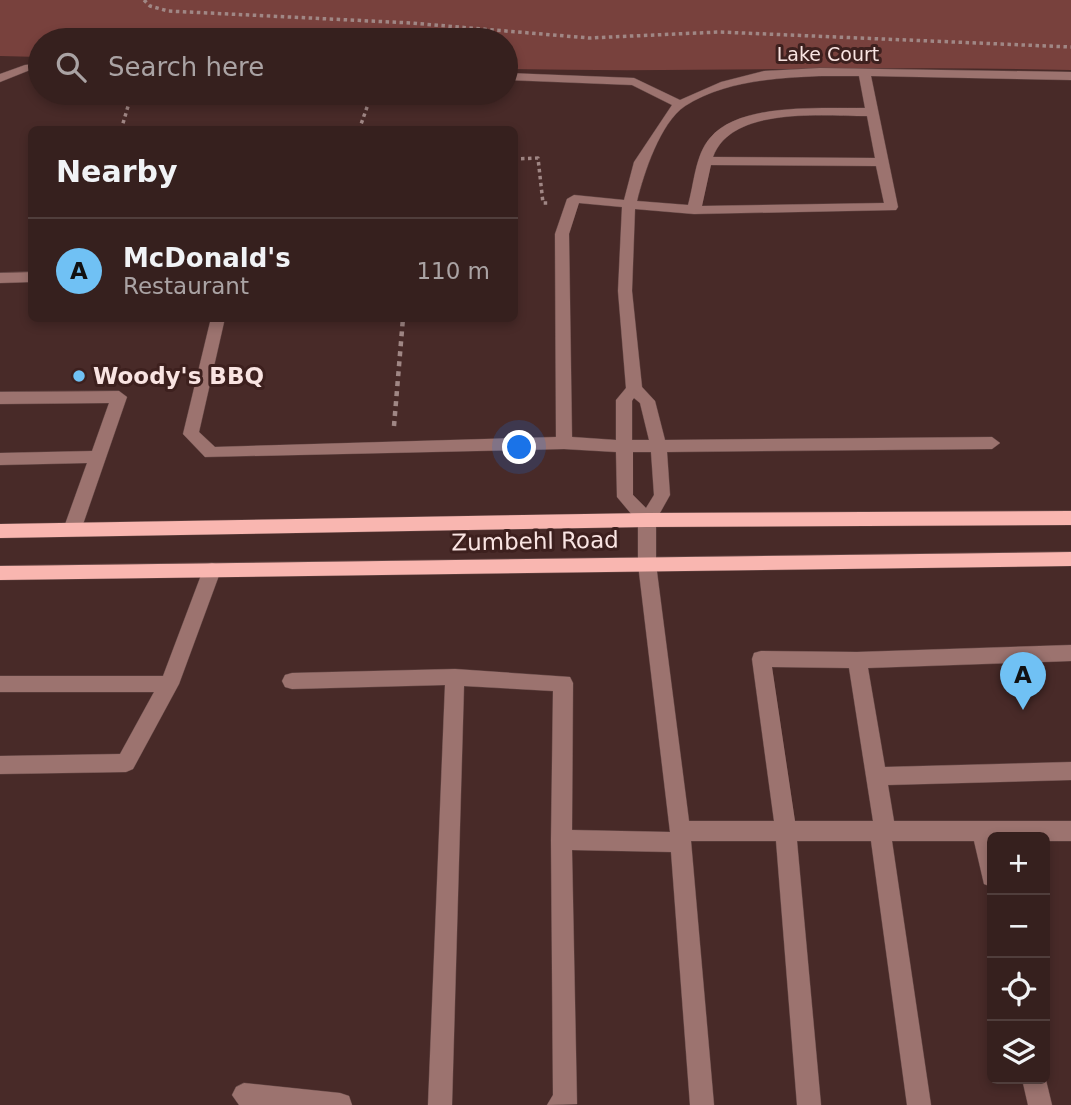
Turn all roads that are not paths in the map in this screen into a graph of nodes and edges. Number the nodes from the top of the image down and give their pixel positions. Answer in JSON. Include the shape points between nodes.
{"nodes":[{"id":1,"x":28,"y":67,"type":"edge"},
{"id":2,"x":865,"y":75,"type":"junction"},
{"id":3,"x":1071,"y":76,"type":"edge"},
{"id":4,"x":518,"y":77,"type":"edge"},
{"id":5,"x":0,"y":78,"type":"edge"},
{"id":6,"x":680,"y":104,"type":"junction"},
{"id":7,"x":871,"y":113,"type":"junction"},
{"id":8,"x":708,"y":161,"type":"junction"},
{"id":9,"x":882,"y":162,"type":"junction"},
{"id":10,"x":629,"y":204,"type":"junction"},
{"id":11,"x":694,"y":209,"type":"junction"},
{"id":12,"x":28,"y":277,"type":"edge"},
{"id":13,"x":0,"y":278,"type":"edge"},
{"id":14,"x":217,"y":322,"type":"edge"},
{"id":15,"x":634,"y":390,"type":"junction"},
{"id":16,"x":0,"y":398,"type":"edge"},
{"id":17,"x":564,"y":443,"type":"junction"},
{"id":18,"x":992,"y":443,"type":"dead end"},
{"id":19,"x":623,"y":446,"type":"junction"},
{"id":20,"x":659,"y":446,"type":"junction"},
{"id":21,"x":97,"y":457,"type":"junction"},
{"id":22,"x":0,"y":459,"type":"edge"},
{"id":23,"x":1071,"y":518,"type":"edge"},
{"id":24,"x":647,"y":520,"type":"junction"},
{"id":25,"x":72,"y":530,"type":"junction"},
{"id":26,"x":0,"y":531,"type":"edge"},
{"id":27,"x":1071,"y":559,"type":"edge"},
{"id":28,"x":647,"y":564,"type":"junction"},
{"id":29,"x":212,"y":570,"type":"junction"},
{"id":30,"x":0,"y":573,"type":"edge"},
{"id":31,"x":1071,"y":653,"type":"edge"},
{"id":32,"x":857,"y":660,"type":"junction"},
{"id":33,"x":455,"y":677,"type":"junction"},
{"id":34,"x":292,"y":681,"type":"dead end"},
{"id":35,"x":0,"y":684,"type":"edge"},
{"id":36,"x":169,"y":684,"type":"junction"},
{"id":37,"x":0,"y":765,"type":"edge"},
{"id":38,"x":1071,"y":771,"type":"edge"},
{"id":39,"x":877,"y":776,"type":"junction"},
{"id":40,"x":883,"y":830,"type":"junction"},
{"id":41,"x":982,"y":830,"type":"junction"},
{"id":42,"x":786,"y":831,"type":"junction"},
{"id":43,"x":1071,"y":831,"type":"edge"},
{"id":44,"x":681,"y":837,"type":"junction"},
{"id":45,"x":561,"y":840,"type":"junction"},
{"id":46,"x":987,"y":854,"type":"edge"},
{"id":47,"x":1035,"y":1084,"type":"edge"},
{"id":48,"x":244,"y":1095,"type":"dead end"},
{"id":49,"x":340,"y":1105,"type":"edge"},
{"id":50,"x":440,"y":1105,"type":"edge"},
{"id":51,"x":559,"y":1105,"type":"edge"},
{"id":52,"x":702,"y":1105,"type":"edge"},
{"id":53,"x":809,"y":1105,"type":"edge"},
{"id":54,"x":919,"y":1105,"type":"edge"},
{"id":55,"x":1040,"y":1105,"type":"edge"}],
"edges":[{"from":1,"to":5,"type":"street"},
{"from":2,"to":3,"type":"street","name":"Lake Court"},
{"from":2,"to":6,"type":"street","name":"Lake Court","via":[[764,75]]},
{"from":2,"to":7,"type":"street"},
{"from":4,"to":6,"type":"street","via":[[634,82]]},
{"from":6,"to":10,"type":"street","name":"Lake Court","via":[[640,162]]},
{"from":7,"to":8,"type":"street","via":[[760,118],[730,127],[713,142]]},
{"from":7,"to":9,"type":"street"},
{"from":8,"to":9,"type":"street"},
{"from":8,"to":11,"type":"street"},
{"from":9,"to":11,"type":"street","via":[[891,208]]},
{"from":10,"to":11,"type":"street"},
{"from":10,"to":15,"type":"street","name":"Lake Court","via":[[625,291]]},
{"from":10,"to":17,"type":"street","via":[[573,199],[562,234]]},
{"from":12,"to":13,"type":"street"},
{"from":14,"to":17,"type":"street","via":[[191,434],[211,453]]},
{"from":15,"to":19,"type":"street","name":"Lake Court","via":[[625,400]]},
{"from":15,"to":20,"type":"street","name":"Lake Court","via":[[647,401]]},
{"from":16,"to":21,"type":"street","via":[[119,397]]},
{"from":17,"to":19,"type":"street"},
{"from":18,"to":20,"type":"street"},
{"from":19,"to":20,"type":"street"},
{"from":19,"to":24,"type":"street","name":"Lake Court","via":[[625,496]]},
{"from":20,"to":24,"type":"street","name":"Lake Court","via":[[662,495]]},
{"from":21,"to":22,"type":"street"},
{"from":21,"to":25,"type":"street"},
{"from":23,"to":24,"type":"main road","name":"Zumbehl Road"},
{"from":24,"to":25,"type":"main road","name":"Zumbehl Road"},
{"from":24,"to":28,"type":"street","name":"Lake Court"},
{"from":25,"to":26,"type":"main road","name":"Zumbehl Road"},
{"from":27,"to":28,"type":"main road","name":"Zumbehl Road"},
{"from":28,"to":29,"type":"main road","name":"Zumbehl Road"},
{"from":28,"to":44,"type":"street","name":"Lake Court"},
{"from":29,"to":30,"type":"main road","name":"Zumbehl Road"},
{"from":29,"to":36,"type":"street"},
{"from":31,"to":32,"type":"street"},
{"from":32,"to":39,"type":"street"},
{"from":32,"to":42,"type":"street","via":[[761,659]]},
{"from":33,"to":34,"type":"street"},
{"from":33,"to":45,"type":"street","via":[[563,682]]},
{"from":33,"to":50,"type":"street"},
{"from":35,"to":36,"type":"street"},
{"from":36,"to":37,"type":"street","via":[[126,763]]},
{"from":38,"to":39,"type":"street"},
{"from":39,"to":40,"type":"street"},
{"from":40,"to":41,"type":"street"},
{"from":40,"to":42,"type":"street"},
{"from":40,"to":54,"type":"street"},
{"from":41,"to":43,"type":"street"},
{"from":41,"to":46,"type":"street"},
{"from":42,"to":44,"type":"street"},
{"from":42,"to":53,"type":"street"},
{"from":44,"to":45,"type":"street"},
{"from":44,"to":52,"type":"street","name":"Lake Court"},
{"from":45,"to":51,"type":"street","via":[[565,1104]]},
{"from":47,"to":55,"type":"street"},
{"from":48,"to":49,"type":"street"}]}
